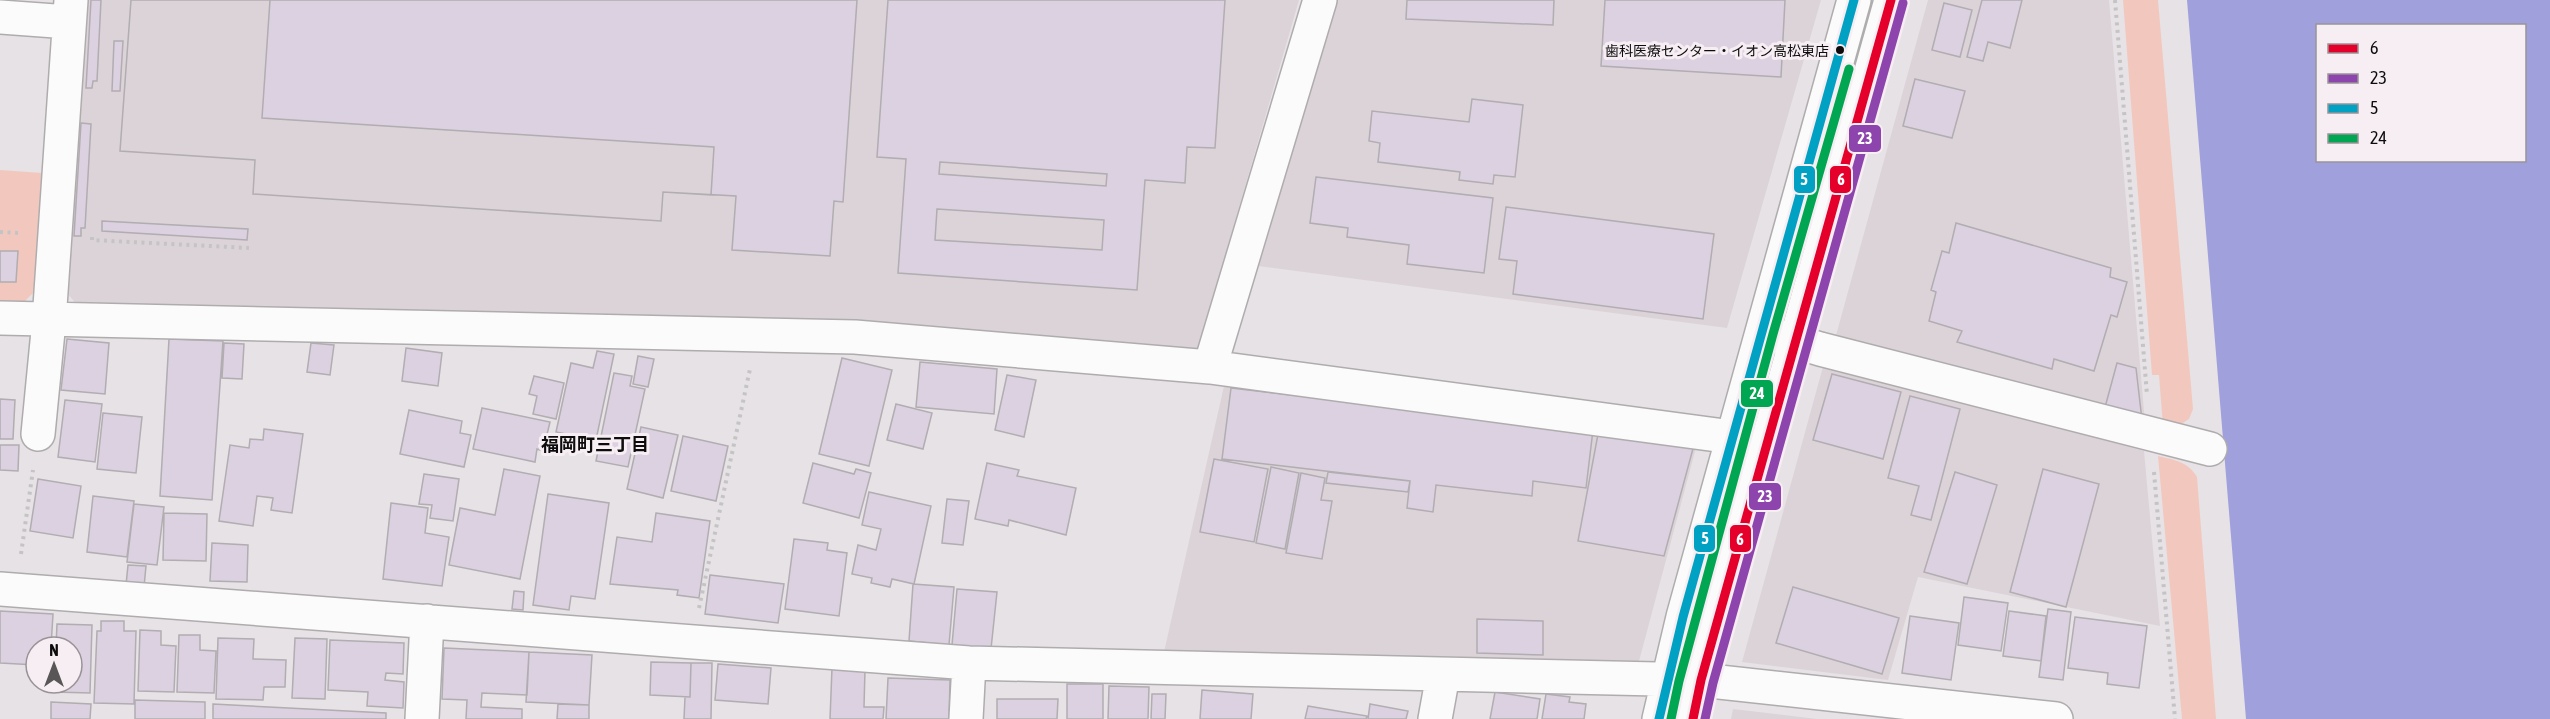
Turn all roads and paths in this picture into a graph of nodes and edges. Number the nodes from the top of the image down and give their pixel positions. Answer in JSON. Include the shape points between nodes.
{"nodes":[{"id":1,"x":1320,"y":0,"type":"edge"},
{"id":2,"x":1854,"y":0,"type":"edge"},
{"id":3,"x":1891,"y":0,"type":"edge"},
{"id":4,"x":2115,"y":0,"type":"edge"},
{"id":5,"x":70,"y":11,"type":"edge"},
{"id":6,"x":0,"y":16,"type":"edge"},
{"id":7,"x":93,"y":229,"type":"dead end"},
{"id":8,"x":249,"y":248,"type":"dead end"},
{"id":9,"x":0,"y":318,"type":"edge"},
{"id":10,"x":49,"y":321,"type":"junction"},
{"id":11,"x":1761,"y":331,"type":"junction"},
{"id":12,"x":758,"y":335,"type":"junction"},
{"id":13,"x":1797,"y":341,"type":"junction"},
{"id":14,"x":1210,"y":367,"type":"junction"},
{"id":15,"x":38,"y":434,"type":"joint"},
{"id":16,"x":2150,"y":434,"type":"junction"},
{"id":17,"x":1732,"y":437,"type":"junction"},
{"id":18,"x":2210,"y":449,"type":"dead end"},
{"id":19,"x":8,"y":590,"type":"edge"},
{"id":20,"x":427,"y":621,"type":"junction"},
{"id":21,"x":693,"y":641,"type":"junction"},
{"id":22,"x":969,"y":663,"type":"junction"},
{"id":23,"x":1443,"y":675,"type":"junction"},
{"id":24,"x":1667,"y":678,"type":"junction"},
{"id":25,"x":1701,"y":680,"type":"junction"},
{"id":26,"x":422,"y":719,"type":"edge"},
{"id":27,"x":966,"y":719,"type":"edge"},
{"id":28,"x":1435,"y":719,"type":"edge"},
{"id":29,"x":1659,"y":719,"type":"edge"},
{"id":30,"x":1693,"y":719,"type":"edge"},
{"id":31,"x":2055,"y":719,"type":"edge"},
{"id":32,"x":2175,"y":719,"type":"edge"}],
"edges":[{"from":1,"to":14,"type":"street"},
{"from":2,"to":11,"type":"street"},
{"from":3,"to":13,"type":"street"},
{"from":4,"to":16,"type":"path"},
{"from":5,"to":6,"type":"street"},
{"from":5,"to":10,"type":"street"},
{"from":7,"to":8,"type":"path","via":[[92,240]]},
{"from":9,"to":10,"type":"street"},
{"from":10,"to":12,"type":"street"},
{"from":10,"to":15,"type":"street"},
{"from":11,"to":13,"type":"street"},
{"from":11,"to":17,"type":"street"},
{"from":12,"to":14,"type":"street","via":[[855,337]]},
{"from":12,"to":21,"type":"path"},
{"from":13,"to":16,"type":"street"},
{"from":13,"to":25,"type":"street"},
{"from":14,"to":17,"type":"street"},
{"from":15,"to":19,"type":"path"},
{"from":16,"to":18,"type":"street"},
{"from":16,"to":32,"type":"path"},
{"from":17,"to":24,"type":"street"},
{"from":19,"to":20,"type":"street"},
{"from":20,"to":21,"type":"street"},
{"from":20,"to":26,"type":"street"},
{"from":21,"to":22,"type":"street"},
{"from":22,"to":23,"type":"street"},
{"from":22,"to":27,"type":"street"},
{"from":23,"to":24,"type":"street"},
{"from":23,"to":28,"type":"street"},
{"from":24,"to":25,"type":"street"},
{"from":24,"to":29,"type":"street"},
{"from":25,"to":30,"type":"street"},
{"from":25,"to":31,"type":"street"}]}
